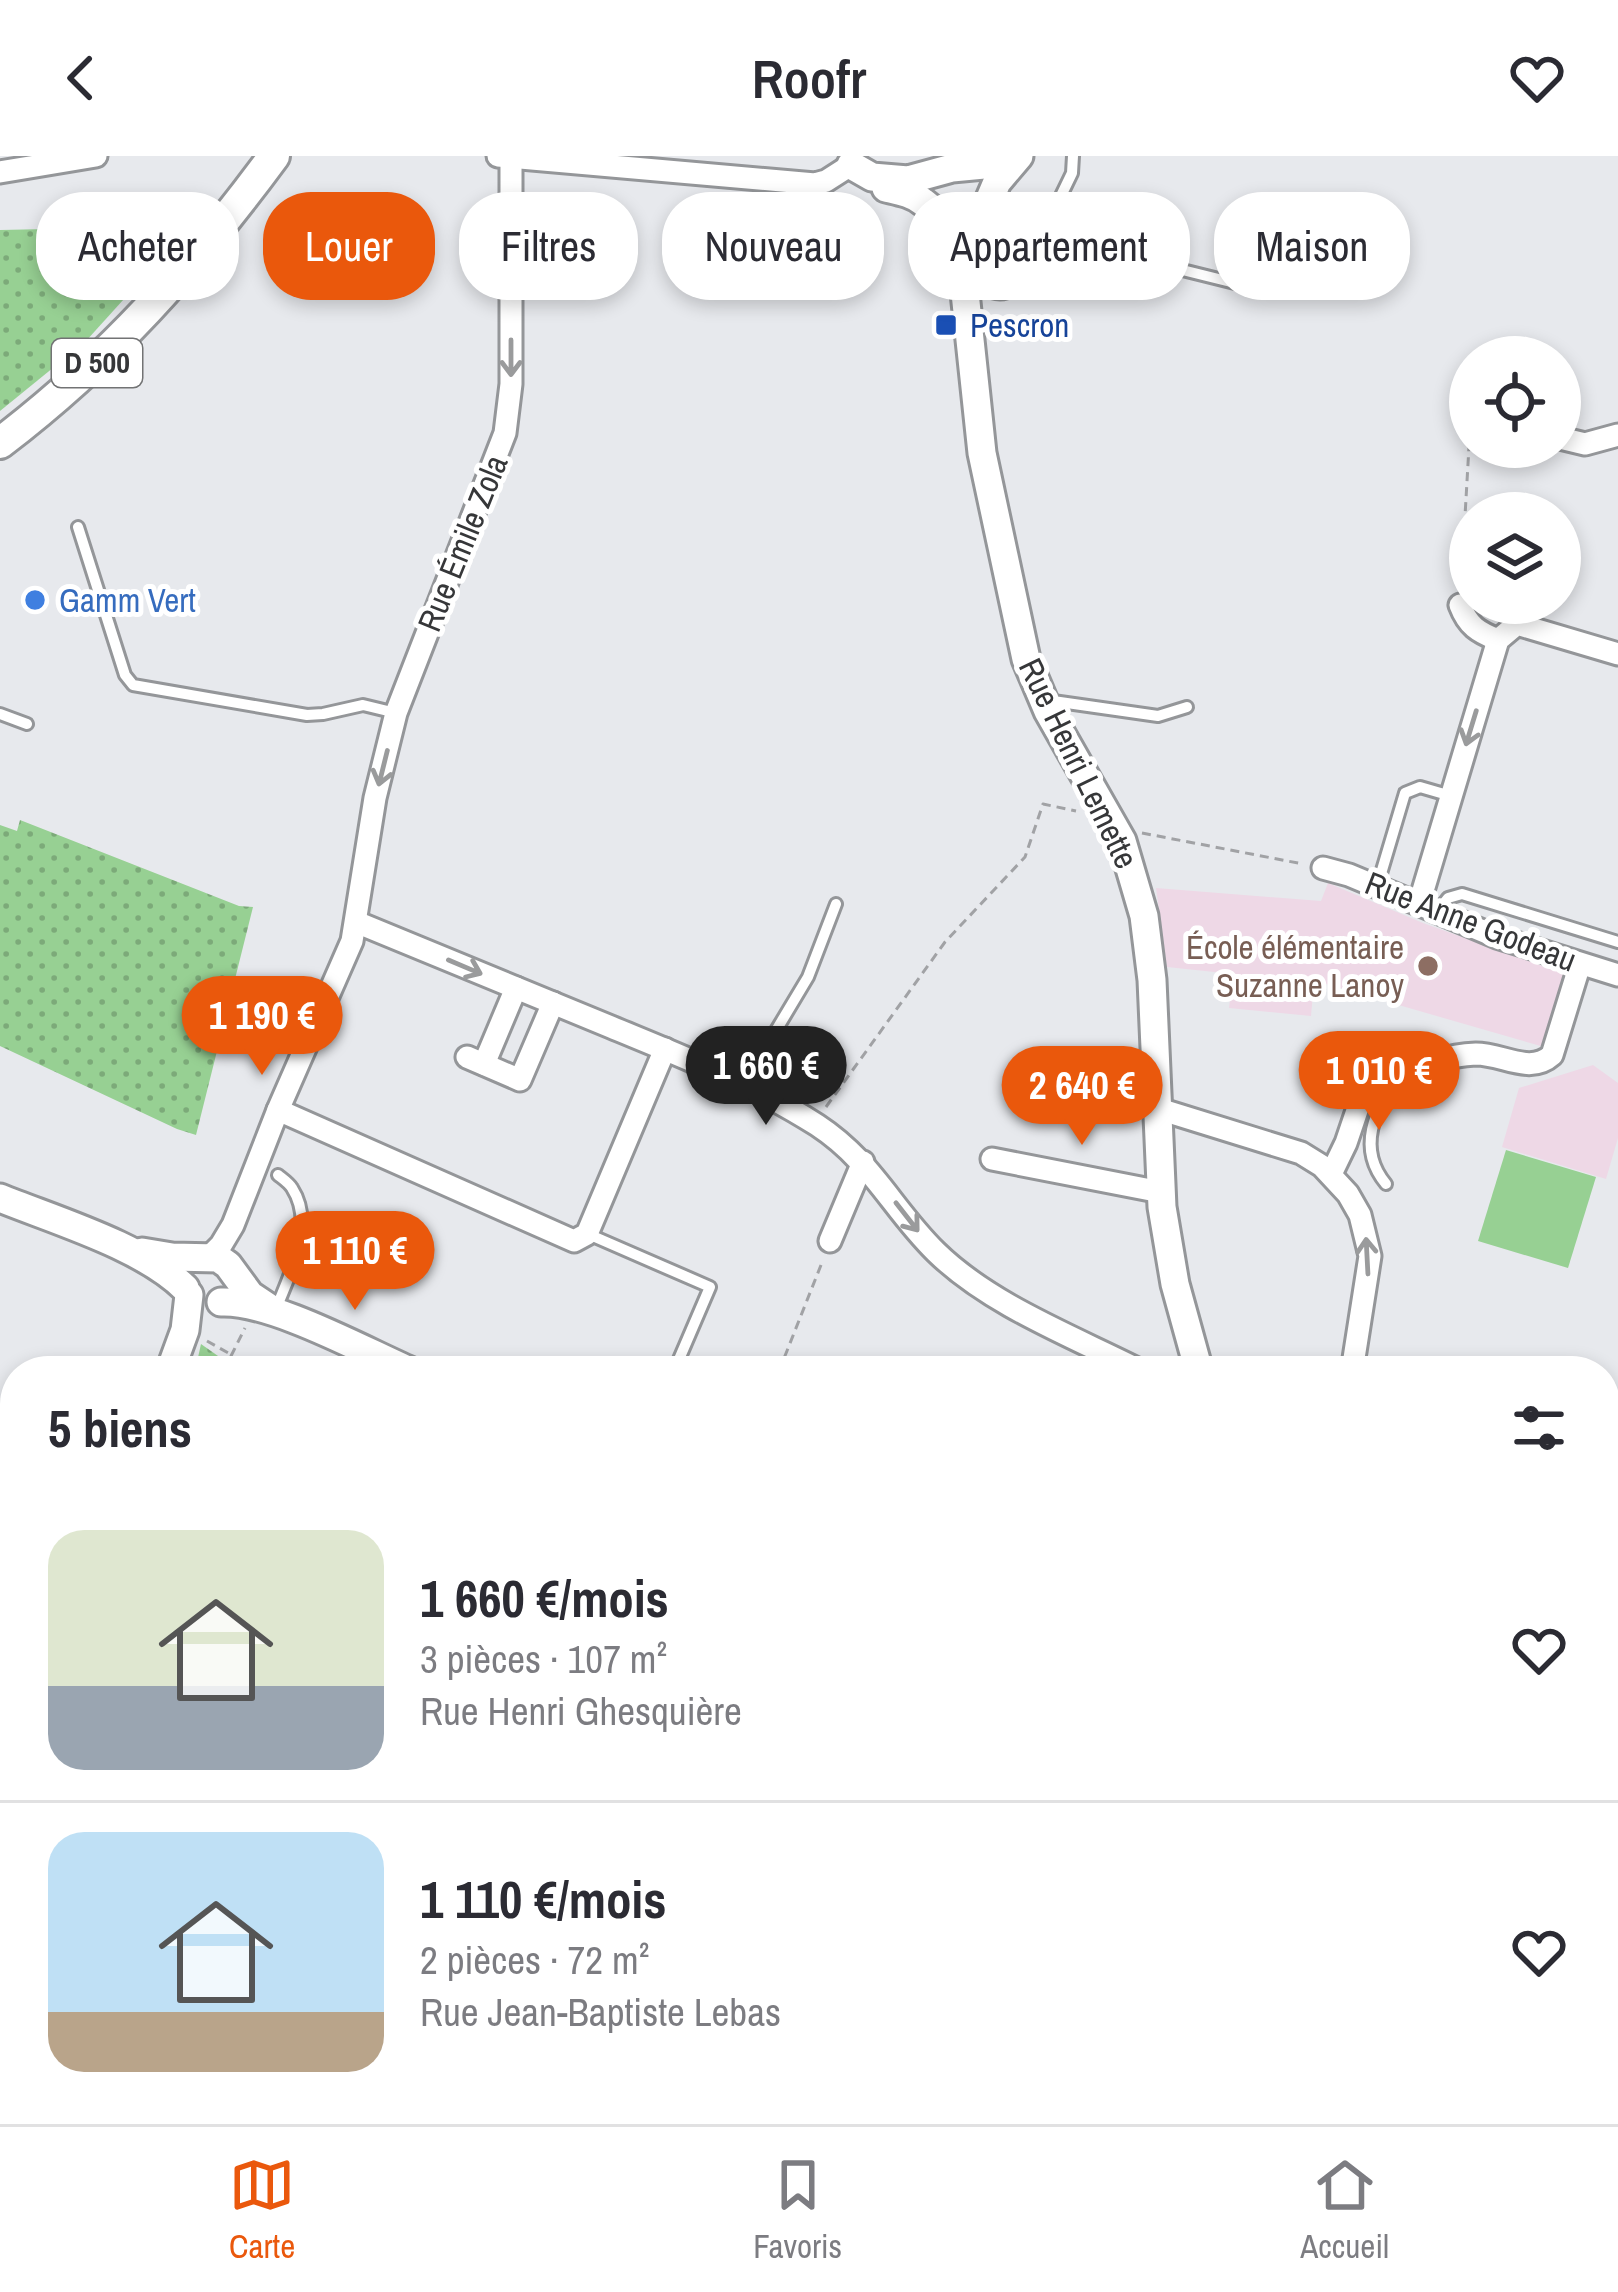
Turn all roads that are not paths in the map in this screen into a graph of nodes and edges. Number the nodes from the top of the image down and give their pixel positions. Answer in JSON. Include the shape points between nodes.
{"nodes":[{"id":1,"x":96,"y":156,"type":"edge"},
{"id":2,"x":274,"y":156,"type":"edge"},
{"id":3,"x":498,"y":156,"type":"edge"},
{"id":4,"x":1008,"y":156,"type":"edge"},
{"id":5,"x":1019,"y":156,"type":"edge"},
{"id":6,"x":1073,"y":156,"type":"edge"},
{"id":7,"x":511,"y":157,"type":"edge"},
{"id":8,"x":849,"y":160,"type":"edge"},
{"id":9,"x":956,"y":168,"type":"junction"},
{"id":10,"x":0,"y":172,"type":"edge"},
{"id":11,"x":931,"y":192,"type":"edge"},
{"id":12,"x":987,"y":192,"type":"edge"},
{"id":13,"x":992,"y":192,"type":"edge"},
{"id":14,"x":1063,"y":192,"type":"edge"},
{"id":15,"x":908,"y":194,"type":"edge"},
{"id":16,"x":969,"y":300,"type":"edge"},
{"id":17,"x":1618,"y":435,"type":"edge"},
{"id":18,"x":0,"y":443,"type":"edge"},
{"id":19,"x":1581,"y":443,"type":"edge"},
{"id":20,"x":78,"y":527,"type":"dead end"},
{"id":21,"x":1469,"y":624,"type":"edge"},
{"id":22,"x":1498,"y":640,"type":"junction"},
{"id":23,"x":1618,"y":654,"type":"edge"},
{"id":24,"x":1042,"y":700,"type":"junction"},
{"id":25,"x":1186,"y":706,"type":"dead end"},
{"id":26,"x":0,"y":713,"type":"edge"},
{"id":27,"x":396,"y":713,"type":"junction"},
{"id":28,"x":27,"y":724,"type":"dead end"},
{"id":29,"x":1451,"y":796,"type":"junction"},
{"id":30,"x":1323,"y":868,"type":"road end"},
{"id":31,"x":1377,"y":887,"type":"junction"},
{"id":32,"x":836,"y":904,"type":"dead end"},
{"id":33,"x":1428,"y":908,"type":"junction"},
{"id":34,"x":356,"y":922,"type":"junction"},
{"id":35,"x":1618,"y":941,"type":"edge"},
{"id":36,"x":1580,"y":964,"type":"junction"},
{"id":37,"x":1618,"y":975,"type":"edge"},
{"id":38,"x":516,"y":988,"type":"junction"},
{"id":39,"x":553,"y":1003,"type":"junction"},
{"id":40,"x":665,"y":1049,"type":"junction"},
{"id":41,"x":1401,"y":1079,"type":"junction"},
{"id":42,"x":744,"y":1084,"type":"junction"},
{"id":43,"x":1160,"y":1109,"type":"junction"},
{"id":44,"x":278,"y":1110,"type":"junction"},
{"id":45,"x":992,"y":1159,"type":"dead end"},
{"id":46,"x":863,"y":1162,"type":"junction"},
{"id":47,"x":1331,"y":1174,"type":"junction"},
{"id":48,"x":278,"y":1175,"type":"dead end"},
{"id":49,"x":1386,"y":1184,"type":"dead end"},
{"id":50,"x":1161,"y":1192,"type":"junction"},
{"id":51,"x":0,"y":1198,"type":"edge"},
{"id":52,"x":587,"y":1234,"type":"junction"},
{"id":53,"x":830,"y":1241,"type":"road end"},
{"id":54,"x":121,"y":1247,"type":"junction"},
{"id":55,"x":214,"y":1262,"type":"junction"},
{"id":56,"x":203,"y":1297,"type":"junction"},
{"id":57,"x":266,"y":1309,"type":"junction"},
{"id":58,"x":176,"y":1356,"type":"edge"},
{"id":59,"x":179,"y":1356,"type":"edge"},
{"id":60,"x":375,"y":1356,"type":"edge"},
{"id":61,"x":680,"y":1356,"type":"edge"},
{"id":62,"x":1112,"y":1356,"type":"edge"},
{"id":63,"x":1198,"y":1356,"type":"edge"},
{"id":64,"x":1200,"y":1356,"type":"edge"},
{"id":65,"x":1354,"y":1356,"type":"edge"}],
"edges":[{"from":1,"to":10,"type":"street"},
{"from":2,"to":18,"type":"main road","number":"D 500","via":[[184,273],[92,368]]},
{"from":3,"to":7,"type":"street"},
{"from":4,"to":9,"type":"street"},
{"from":5,"to":13,"type":"street"},
{"from":6,"to":14,"type":"lane"},
{"from":7,"to":8,"type":"street","via":[[815,184]]},
{"from":7,"to":27,"type":"street","name":"Rue Émile Zola","one_way":true,"via":[[508,418]]},
{"from":8,"to":9,"type":"street","via":[[867,176],[897,181]]},
{"from":8,"to":15,"type":"street","via":[[872,183]]},
{"from":9,"to":11,"type":"street","via":[[938,176]]},
{"from":9,"to":12,"type":"street","via":[[980,175]]},
{"from":16,"to":24,"type":"street","name":"Rue Henri Lemette","via":[[986,472],[1022,644]]},
{"from":17,"to":19,"type":"street"},
{"from":20,"to":27,"type":"lane","via":[[134,686],[307,715],[363,706]]},
{"from":21,"to":22,"type":"street"},
{"from":22,"to":23,"type":"street","via":[[1517,624]]},
{"from":22,"to":29,"type":"street","one_way":true},
{"from":24,"to":25,"type":"lane","via":[[1158,716]]},
{"from":24,"to":43,"type":"street","name":"Rue Henri Lemette","via":[[1132,868],[1152,980]]},
{"from":26,"to":28,"type":"lane"},
{"from":27,"to":34,"type":"street","name":"Rue Émile Zola","one_way":true},
{"from":29,"to":31,"type":"lane","via":[[1420,787],[1405,793]]},
{"from":29,"to":33,"type":"street"},
{"from":30,"to":31,"type":"street","name":"Rue Anne Godeau"},
{"from":31,"to":33,"type":"street","name":"Rue Anne Godeau"},
{"from":32,"to":42,"type":"lane","via":[[808,977]]},
{"from":33,"to":35,"type":"lane","via":[[1462,894]]},
{"from":33,"to":36,"type":"street","name":"Rue Anne Godeau"},
{"from":34,"to":38,"type":"street","one_way":true},
{"from":34,"to":44,"type":"street","name":"Rue Émile Zola"},
{"from":36,"to":37,"type":"street","name":"Rue Anne Godeau"},
{"from":36,"to":41,"type":"street","via":[[1548,1060],[1533,1066],[1457,1056]]},
{"from":38,"to":39,"type":"street"},
{"from":38,"to":39,"type":"street","via":[[475,1061],[520,1080]]},
{"from":39,"to":40,"type":"street"},
{"from":40,"to":42,"type":"street"},
{"from":40,"to":52,"type":"street"},
{"from":41,"to":47,"type":"street","via":[[1371,1069]]},
{"from":41,"to":49,"type":"lane","via":[[1380,1103],[1372,1134],[1372,1158]]},
{"from":42,"to":46,"type":"street"},
{"from":43,"to":47,"type":"street","via":[[1289,1148]]},
{"from":43,"to":50,"type":"street","name":"Rue Henri Lemette"},
{"from":43,"to":64,"type":"lane","via":[[1174,1246]]},
{"from":44,"to":52,"type":"street","via":[[567,1239]]},
{"from":44,"to":55,"type":"street","name":"Rue Émile Zola"},
{"from":45,"to":50,"type":"street"},
{"from":46,"to":53,"type":"street"},
{"from":46,"to":62,"type":"street","one_way":true,"via":[[927,1242],[974,1282]]},
{"from":65,"to":47,"type":"street","one_way":true,"via":[[1370,1256],[1360,1215]]},
{"from":48,"to":57,"type":"lane","via":[[293,1189],[300,1246]]},
{"from":50,"to":63,"type":"street","name":"Rue Henri Lemette","via":[[1175,1284]]},
{"from":51,"to":54,"type":"street"},
{"from":52,"to":61,"type":"lane","via":[[710,1287]]},
{"from":54,"to":55,"type":"street"},
{"from":54,"to":56,"type":"street"},
{"from":55,"to":56,"type":"street","via":[[186,1272]]},
{"from":55,"to":56,"type":"street","via":[[231,1290]]},
{"from":55,"to":57,"type":"street"},
{"from":56,"to":57,"type":"street"},
{"from":56,"to":58,"type":"street"},
{"from":56,"to":59,"type":"street"},
{"from":57,"to":60,"type":"street"}]}
